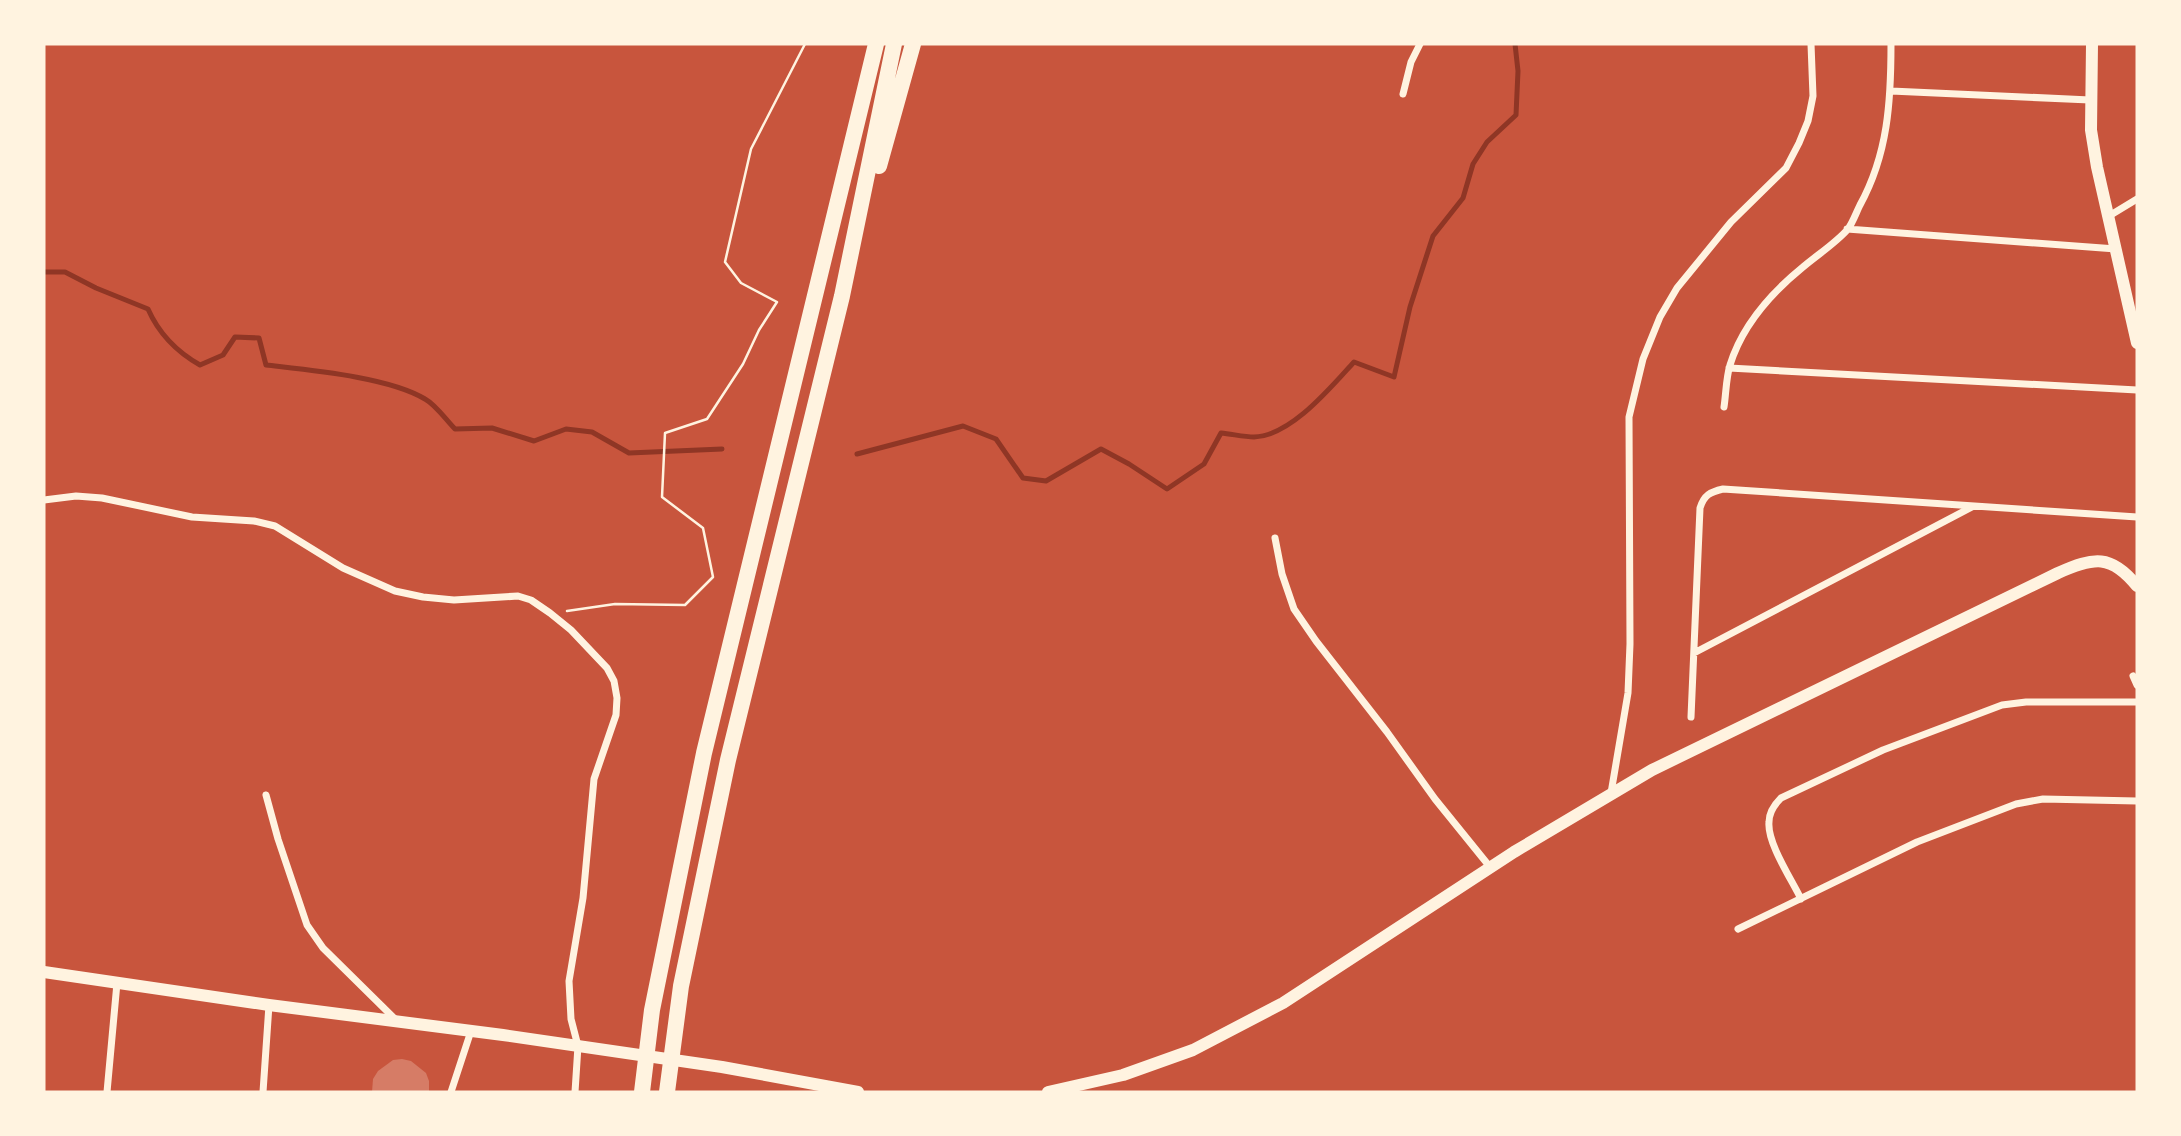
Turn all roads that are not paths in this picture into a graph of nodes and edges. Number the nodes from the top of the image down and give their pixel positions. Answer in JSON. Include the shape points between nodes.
{"nodes":[{"id":1,"x":876,"y":44,"type":"edge"},
{"id":2,"x":894,"y":44,"type":"edge"},
{"id":3,"x":904,"y":44,"type":"edge"},
{"id":4,"x":913,"y":44,"type":"edge"},
{"id":5,"x":1420,"y":44,"type":"edge"},
{"id":6,"x":1811,"y":44,"type":"edge"},
{"id":7,"x":1891,"y":44,"type":"edge"},
{"id":8,"x":2092,"y":44,"type":"edge"},
{"id":9,"x":1891,"y":91,"type":"junction"},
{"id":10,"x":1403,"y":94,"type":"dead end"},
{"id":11,"x":2090,"y":100,"type":"junction"},
{"id":12,"x":2137,"y":199,"type":"edge"},
{"id":13,"x":2109,"y":216,"type":"junction"},
{"id":14,"x":1847,"y":229,"type":"junction"},
{"id":15,"x":2116,"y":249,"type":"junction"},
{"id":16,"x":842,"y":296,"type":"junction"},
{"id":17,"x":2137,"y":337,"type":"edge"},
{"id":18,"x":1729,"y":368,"type":"junction"},
{"id":19,"x":2137,"y":390,"type":"edge"},
{"id":20,"x":1724,"y":407,"type":"dead end"},
{"id":21,"x":44,"y":500,"type":"edge"},
{"id":22,"x":1975,"y":506,"type":"junction"},
{"id":23,"x":2137,"y":517,"type":"edge"},
{"id":24,"x":1276,"y":538,"type":"dead end"},
{"id":25,"x":2137,"y":586,"type":"edge"},
{"id":26,"x":1694,"y":653,"type":"junction"},
{"id":27,"x":2133,"y":676,"type":"dead end"},
{"id":28,"x":2137,"y":685,"type":"edge"},
{"id":29,"x":2137,"y":702,"type":"edge"},
{"id":30,"x":1691,"y":717,"type":"dead end"},
{"id":31,"x":1611,"y":794,"type":"junction"},
{"id":32,"x":266,"y":795,"type":"dead end"},
{"id":33,"x":2137,"y":801,"type":"edge"},
{"id":34,"x":1490,"y":867,"type":"junction"},
{"id":35,"x":1801,"y":899,"type":"junction"},
{"id":36,"x":1738,"y":929,"type":"dead end"},
{"id":37,"x":44,"y":972,"type":"edge"},
{"id":38,"x":117,"y":983,"type":"junction"},
{"id":39,"x":269,"y":1005,"type":"junction"},
{"id":40,"x":396,"y":1021,"type":"junction"},
{"id":41,"x":471,"y":1030,"type":"junction"},
{"id":42,"x":578,"y":1046,"type":"junction"},
{"id":43,"x":107,"y":1092,"type":"edge"},
{"id":44,"x":263,"y":1092,"type":"edge"},
{"id":45,"x":451,"y":1092,"type":"edge"},
{"id":46,"x":575,"y":1092,"type":"edge"},
{"id":47,"x":642,"y":1092,"type":"edge"},
{"id":48,"x":667,"y":1092,"type":"edge"},
{"id":49,"x":858,"y":1092,"type":"edge"},
{"id":50,"x":1051,"y":1092,"type":"edge"}],
"edges":[{"from":1,"to":47,"type":"highway","via":[[702,765],[652,1010]]},
{"from":2,"to":16,"type":"highway"},
{"from":3,"to":16,"type":"highway"},
{"from":4,"to":16,"type":"highway"},
{"from":5,"to":10,"type":"street"},
{"from":6,"to":31,"type":"street","via":[[1808,121],[1786,168],[1731,222],[1677,288],[1643,359],[1629,417],[1628,693]]},
{"from":7,"to":9,"type":"street"},
{"from":8,"to":11,"type":"street"},
{"from":9,"to":11,"type":"street"},
{"from":9,"to":14,"type":"street","via":[[1882,155]]},
{"from":11,"to":13,"type":"street","via":[[2093,142]]},
{"from":12,"to":13,"type":"street"},
{"from":13,"to":15,"type":"street"},
{"from":14,"to":15,"type":"street"},
{"from":14,"to":18,"type":"street","via":[[1757,313],[1739,340]]},
{"from":15,"to":17,"type":"street"},
{"from":16,"to":48,"type":"highway","via":[[728,761],[681,986]]},
{"from":18,"to":19,"type":"street"},
{"from":18,"to":20,"type":"street"},
{"from":21,"to":42,"type":"street","via":[[102,498],[192,517],[275,526],[343,568],[395,591],[454,600],[519,596],[571,630],[607,668],[617,698],[616,715],[594,779],[583,898],[569,981]]},
{"from":22,"to":23,"type":"street"},
{"from":22,"to":26,"type":"street"},
{"from":22,"to":26,"type":"street","via":[[1711,491],[1700,508]]},
{"from":24,"to":34,"type":"street","via":[[1294,609]]},
{"from":25,"to":31,"type":"street","via":[[2115,564],[2083,562]]},
{"from":26,"to":30,"type":"street"},
{"from":27,"to":28,"type":"street"},
{"from":29,"to":35,"type":"street","via":[[2003,705],[1884,750],[1781,798],[1768,823],[1771,839]]},
{"from":31,"to":34,"type":"street"},
{"from":32,"to":40,"type":"street","via":[[307,925],[323,948]]},
{"from":33,"to":35,"type":"street","via":[[2043,799],[2016,804],[1917,842]]},
{"from":34,"to":50,"type":"street","via":[[1283,1003],[1193,1050],[1123,1075]]},
{"from":35,"to":36,"type":"street"},
{"from":37,"to":38,"type":"street"},
{"from":38,"to":39,"type":"street"},
{"from":38,"to":43,"type":"street"},
{"from":39,"to":40,"type":"street"},
{"from":39,"to":44,"type":"street"},
{"from":40,"to":41,"type":"street"},
{"from":41,"to":42,"type":"street"},
{"from":41,"to":45,"type":"street"},
{"from":42,"to":46,"type":"street"},
{"from":42,"to":49,"type":"street"}]}
